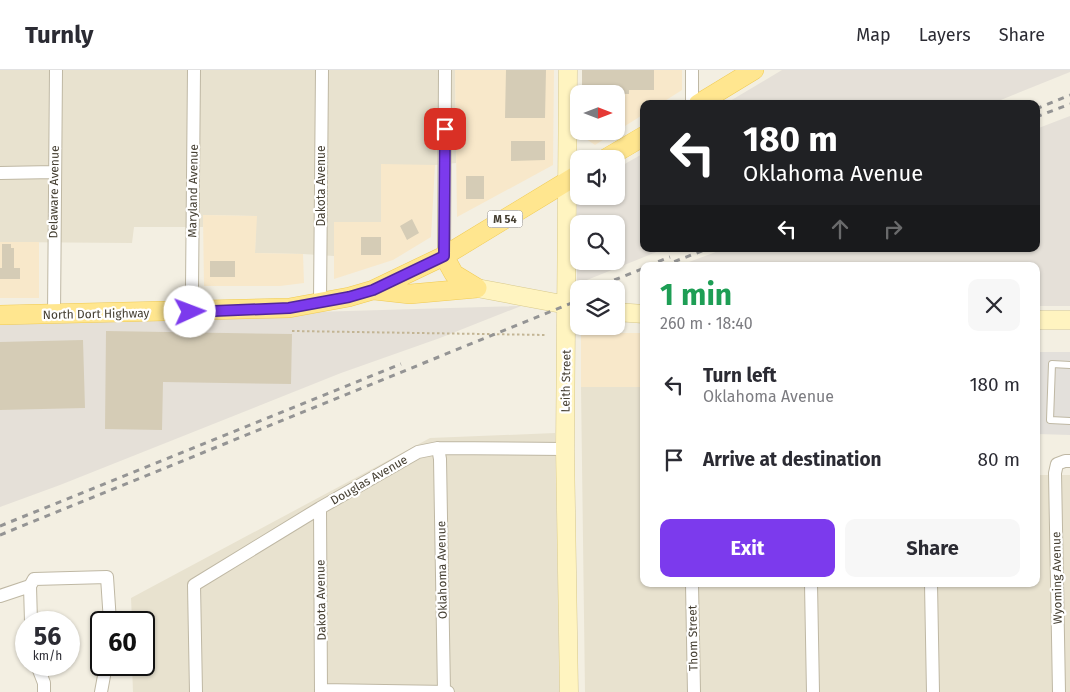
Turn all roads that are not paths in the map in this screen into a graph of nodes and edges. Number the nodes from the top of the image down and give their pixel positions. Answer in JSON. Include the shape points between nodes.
{"nodes":[{"id":1,"x":56,"y":70,"type":"edge"},
{"id":2,"x":194,"y":70,"type":"edge"},
{"id":3,"x":322,"y":70,"type":"edge"},
{"id":4,"x":445,"y":70,"type":"edge"},
{"id":5,"x":568,"y":70,"type":"edge"},
{"id":6,"x":692,"y":70,"type":"edge"},
{"id":7,"x":754,"y":70,"type":"edge"},
{"id":8,"x":692,"y":100,"type":"edge"},
{"id":9,"x":705,"y":100,"type":"edge"},
{"id":10,"x":640,"y":138,"type":"edge"},
{"id":11,"x":572,"y":150,"type":"edge"},
{"id":12,"x":620,"y":150,"type":"edge"},
{"id":13,"x":54,"y":172,"type":"junction"},
{"id":14,"x":0,"y":173,"type":"edge"},
{"id":15,"x":570,"y":179,"type":"edge"},
{"id":16,"x":573,"y":205,"type":"edge"},
{"id":17,"x":444,"y":256,"type":"junction"},
{"id":18,"x":573,"y":280,"type":"edge"},
{"id":19,"x":477,"y":288,"type":"junction"},
{"id":20,"x":373,"y":290,"type":"junction"},
{"id":21,"x":320,"y":302,"type":"junction"},
{"id":22,"x":570,"y":305,"type":"edge"},
{"id":23,"x":190,"y":312,"type":"junction"},
{"id":24,"x":625,"y":313,"type":"edge"},
{"id":25,"x":640,"y":314,"type":"edge"},
{"id":26,"x":0,"y":315,"type":"edge"},
{"id":27,"x":54,"y":315,"type":"junction"},
{"id":28,"x":1040,"y":320,"type":"edge"},
{"id":29,"x":1070,"y":320,"type":"edge"},
{"id":30,"x":571,"y":335,"type":"edge"},
{"id":31,"x":1070,"y":364,"type":"edge"},
{"id":32,"x":1070,"y":421,"type":"edge"},
{"id":33,"x":438,"y":448,"type":"junction"},
{"id":34,"x":565,"y":449,"type":"junction"},
{"id":35,"x":1070,"y":461,"type":"edge"},
{"id":36,"x":320,"y":508,"type":"junction"},
{"id":37,"x":30,"y":586,"type":"junction"},
{"id":38,"x":692,"y":587,"type":"edge"},
{"id":39,"x":811,"y":587,"type":"edge"},
{"id":40,"x":931,"y":587,"type":"edge"},
{"id":41,"x":0,"y":596,"type":"edge"},
{"id":42,"x":31,"y":611,"type":"edge"},
{"id":43,"x":109,"y":611,"type":"edge"},
{"id":44,"x":42,"y":676,"type":"edge"},
{"id":45,"x":104,"y":676,"type":"edge"},
{"id":46,"x":321,"y":691,"type":"edge"},
{"id":47,"x":44,"y":692,"type":"edge"},
{"id":48,"x":101,"y":692,"type":"edge"},
{"id":49,"x":196,"y":692,"type":"edge"},
{"id":50,"x":445,"y":692,"type":"edge"},
{"id":51,"x":569,"y":692,"type":"edge"},
{"id":52,"x":694,"y":692,"type":"edge"},
{"id":53,"x":813,"y":692,"type":"edge"},
{"id":54,"x":933,"y":692,"type":"edge"},
{"id":55,"x":1059,"y":692,"type":"edge"}],
"edges":[{"from":1,"to":13,"type":"street","name":"Delaware Avenue"},
{"from":2,"to":23,"type":"street","name":"Maryland Avenue"},
{"from":3,"to":21,"type":"street","name":"Dakota Avenue"},
{"from":4,"to":17,"type":"street"},
{"from":5,"to":11,"type":"street","name":"Leith Street"},
{"from":6,"to":8,"type":"street"},
{"from":7,"to":9,"type":"main road"},
{"from":10,"to":12,"type":"main road"},
{"from":13,"to":14,"type":"street"},
{"from":13,"to":27,"type":"street","name":"Delaware Avenue"},
{"from":15,"to":17,"type":"main road","name":"North Dort Highway","number":"M 54"},
{"from":16,"to":18,"type":"street","name":"Leith Street"},
{"from":17,"to":19,"type":"main road","via":[[454,274]]},
{"from":17,"to":20,"type":"main road","name":"North Dort Highway","number":"M 54"},
{"from":19,"to":20,"type":"main road","via":[[410,294]]},
{"from":19,"to":22,"type":"street"},
{"from":20,"to":21,"type":"main road","name":"North Dort Highway","number":"M 54"},
{"from":21,"to":23,"type":"main road","name":"North Dort Highway","number":"M 54","via":[[289,308]]},
{"from":23,"to":27,"type":"main road","name":"North Dort Highway","number":"M 54"},
{"from":24,"to":25,"type":"street"},
{"from":26,"to":27,"type":"main road","name":"North Dort Highway","number":"M 54"},
{"from":28,"to":29,"type":"street"},
{"from":30,"to":34,"type":"street","name":"Leith Street"},
{"from":31,"to":32,"type":"lane","via":[[1052,364],[1050,420]]},
{"from":33,"to":34,"type":"street","name":"Douglas Avenue"},
{"from":33,"to":36,"type":"street","name":"Douglas Avenue","via":[[418,452]]},
{"from":33,"to":50,"type":"street","name":"Oklahoma Avenue"},
{"from":34,"to":51,"type":"street","name":"Leith Street"},
{"from":35,"to":55,"type":"street","name":"Wyoming Avenue","via":[[1057,464],[1055,473]]},
{"from":36,"to":46,"type":"street","name":"Dakota Avenue"},
{"from":36,"to":49,"type":"street","name":"Douglas Avenue","via":[[194,585]]},
{"from":37,"to":41,"type":"street"},
{"from":37,"to":42,"type":"street"},
{"from":37,"to":43,"type":"street","via":[[34,579],[107,577]]},
{"from":38,"to":52,"type":"street","name":"Thom Street"},
{"from":39,"to":53,"type":"street"},
{"from":40,"to":54,"type":"street"},
{"from":44,"to":47,"type":"street"},
{"from":45,"to":48,"type":"street"},
{"from":46,"to":50,"type":"street"}]}
